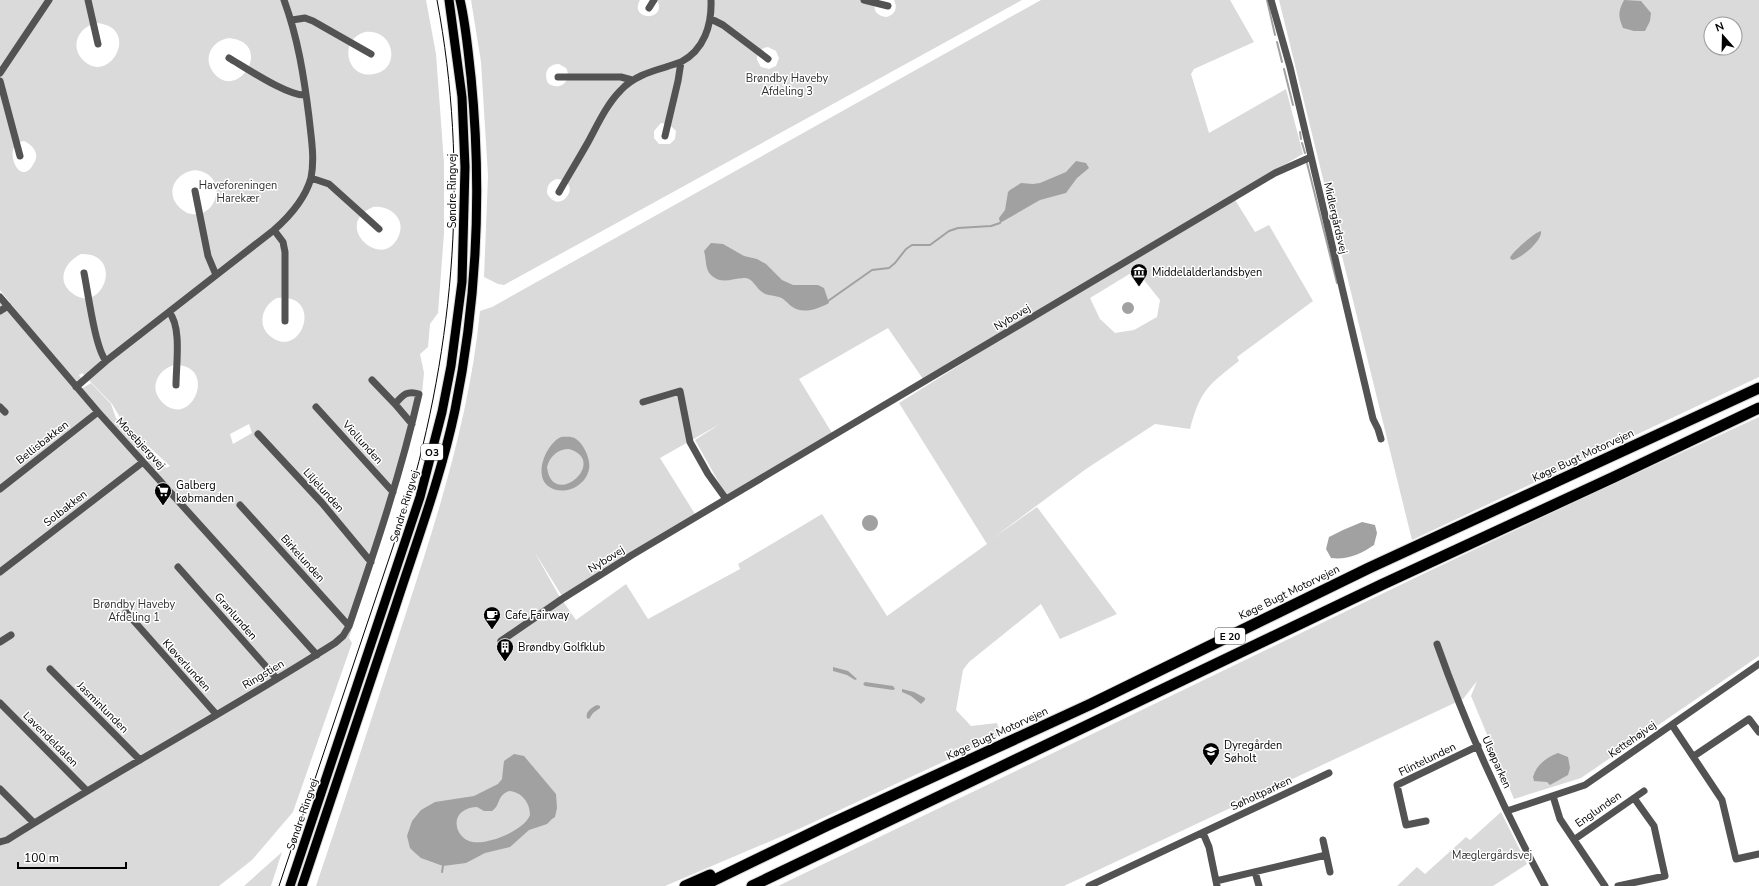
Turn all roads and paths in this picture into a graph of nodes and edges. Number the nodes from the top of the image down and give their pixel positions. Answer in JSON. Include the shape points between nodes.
{"nodes":[{"id":1,"x":49,"y":0,"type":"edge"},
{"id":2,"x":88,"y":0,"type":"edge"},
{"id":3,"x":284,"y":0,"type":"edge"},
{"id":4,"x":449,"y":0,"type":"edge"},
{"id":5,"x":460,"y":0,"type":"edge"},
{"id":6,"x":654,"y":0,"type":"edge"},
{"id":7,"x":711,"y":0,"type":"edge"},
{"id":8,"x":864,"y":0,"type":"edge"},
{"id":9,"x":1271,"y":0,"type":"edge"},
{"id":10,"x":888,"y":6,"type":"dead end"},
{"id":11,"x":649,"y":8,"type":"dead end"},
{"id":12,"x":711,"y":19,"type":"junction"},
{"id":13,"x":292,"y":20,"type":"junction"},
{"id":14,"x":98,"y":44,"type":"dead end"},
{"id":15,"x":371,"y":54,"type":"dead end"},
{"id":16,"x":229,"y":58,"type":"dead end"},
{"id":17,"x":768,"y":59,"type":"dead end"},
{"id":18,"x":681,"y":62,"type":"junction"},
{"id":19,"x":0,"y":73,"type":"edge"},
{"id":20,"x":558,"y":77,"type":"dead end"},
{"id":21,"x":632,"y":80,"type":"junction"},
{"id":22,"x":0,"y":81,"type":"edge"},
{"id":23,"x":306,"y":95,"type":"junction"},
{"id":24,"x":665,"y":136,"type":"dead end"},
{"id":25,"x":20,"y":156,"type":"dead end"},
{"id":26,"x":1311,"y":157,"type":"junction"},
{"id":27,"x":311,"y":178,"type":"junction"},
{"id":28,"x":195,"y":191,"type":"dead end"},
{"id":29,"x":559,"y":192,"type":"dead end"},
{"id":30,"x":379,"y":229,"type":"dead end"},
{"id":31,"x":274,"y":230,"type":"junction"},
{"id":32,"x":84,"y":272,"type":"dead end"},
{"id":33,"x":216,"y":275,"type":"junction"},
{"id":34,"x":0,"y":297,"type":"edge"},
{"id":35,"x":8,"y":306,"type":"junction"},
{"id":36,"x":0,"y":311,"type":"edge"},
{"id":37,"x":169,"y":312,"type":"junction"},
{"id":38,"x":285,"y":321,"type":"dead end"},
{"id":39,"x":106,"y":361,"type":"junction"},
{"id":40,"x":372,"y":380,"type":"dead end"},
{"id":41,"x":176,"y":385,"type":"dead end"},
{"id":42,"x":76,"y":387,"type":"junction"},
{"id":43,"x":1759,"y":388,"type":"edge"},
{"id":44,"x":643,"y":402,"type":"dead end"},
{"id":45,"x":395,"y":404,"type":"junction"},
{"id":46,"x":316,"y":407,"type":"dead end"},
{"id":47,"x":1759,"y":408,"type":"edge"},
{"id":48,"x":98,"y":412,"type":"junction"},
{"id":49,"x":412,"y":424,"type":"junction"},
{"id":50,"x":258,"y":434,"type":"dead end"},
{"id":51,"x":1381,"y":439,"type":"dead end"},
{"id":52,"x":143,"y":462,"type":"junction"},
{"id":53,"x":0,"y":489,"type":"edge"},
{"id":54,"x":393,"y":492,"type":"junction"},
{"id":55,"x":726,"y":499,"type":"junction"},
{"id":56,"x":240,"y":505,"type":"dead end"},
{"id":57,"x":371,"y":562,"type":"junction"},
{"id":58,"x":178,"y":567,"type":"dead end"},
{"id":59,"x":0,"y":572,"type":"edge"},
{"id":60,"x":126,"y":612,"type":"dead end"},
{"id":61,"x":349,"y":626,"type":"junction"},
{"id":62,"x":11,"y":635,"type":"dead end"},
{"id":63,"x":501,"y":641,"type":"dead end"},
{"id":64,"x":0,"y":642,"type":"edge"},
{"id":65,"x":1437,"y":644,"type":"dead end"},
{"id":66,"x":317,"y":655,"type":"junction"},
{"id":67,"x":1759,"y":664,"type":"edge"},
{"id":68,"x":50,"y":669,"type":"dead end"},
{"id":69,"x":277,"y":679,"type":"junction"},
{"id":70,"x":0,"y":703,"type":"edge"},
{"id":71,"x":216,"y":714,"type":"junction"},
{"id":72,"x":1672,"y":725,"type":"junction"},
{"id":73,"x":1759,"y":732,"type":"edge"},
{"id":74,"x":1478,"y":746,"type":"junction"},
{"id":75,"x":1694,"y":756,"type":"junction"},
{"id":76,"x":140,"y":760,"type":"junction"},
{"id":77,"x":1329,"y":773,"type":"dead end"},
{"id":78,"x":0,"y":789,"type":"edge"},
{"id":79,"x":87,"y":791,"type":"junction"},
{"id":80,"x":1644,"y":791,"type":"dead end"},
{"id":81,"x":1553,"y":796,"type":"junction"},
{"id":82,"x":1634,"y":798,"type":"junction"},
{"id":83,"x":1507,"y":811,"type":"junction"},
{"id":84,"x":1426,"y":821,"type":"dead end"},
{"id":85,"x":34,"y":823,"type":"junction"},
{"id":86,"x":828,"y":825,"type":"junction"},
{"id":87,"x":866,"y":832,"type":"junction"},
{"id":88,"x":1203,"y":833,"type":"junction"},
{"id":89,"x":1575,"y":839,"type":"junction"},
{"id":90,"x":1323,"y":840,"type":"dead end"},
{"id":91,"x":0,"y":842,"type":"edge"},
{"id":92,"x":1759,"y":854,"type":"edge"},
{"id":93,"x":1326,"y":855,"type":"junction"},
{"id":94,"x":1255,"y":872,"type":"junction"},
{"id":95,"x":1330,"y":872,"type":"dead end"},
{"id":96,"x":1217,"y":884,"type":"edge"},
{"id":97,"x":290,"y":886,"type":"edge"},
{"id":98,"x":302,"y":886,"type":"edge"},
{"id":99,"x":685,"y":886,"type":"edge"},
{"id":100,"x":702,"y":886,"type":"edge"},
{"id":101,"x":752,"y":886,"type":"edge"},
{"id":102,"x":766,"y":886,"type":"edge"},
{"id":103,"x":1089,"y":886,"type":"edge"},
{"id":104,"x":1259,"y":886,"type":"edge"},
{"id":105,"x":1544,"y":886,"type":"edge"},
{"id":106,"x":1606,"y":886,"type":"edge"},
{"id":107,"x":1618,"y":886,"type":"edge"}],
"edges":[{"from":1,"to":19,"type":"street"},
{"from":2,"to":14,"type":"street"},
{"from":3,"to":13,"type":"street"},
{"from":4,"to":97,"type":"main road","name":"Søndre Ringvej","number":"O3","via":[[462,97],[465,167],[462,282],[451,366],[420,497]]},
{"from":5,"to":98,"type":"main road","name":"Søndre Ringvej","number":"O3","via":[[472,90],[477,171],[470,311],[462,370],[454,413],[431,499]]},
{"from":6,"to":11,"type":"street"},
{"from":7,"to":12,"type":"street"},
{"from":8,"to":10,"type":"street"},
{"from":9,"to":26,"type":"street","name":"Midlergårdsvej"},
{"from":12,"to":17,"type":"street","via":[[722,24]]},
{"from":12,"to":18,"type":"street","via":[[702,43]]},
{"from":13,"to":15,"type":"street","via":[[305,18],[313,21]]},
{"from":13,"to":23,"type":"street"},
{"from":16,"to":23,"type":"street","via":[[286,90]]},
{"from":18,"to":21,"type":"street"},
{"from":18,"to":24,"type":"street"},
{"from":20,"to":21,"type":"street","via":[[621,77]]},
{"from":21,"to":29,"type":"street","via":[[612,101]]},
{"from":22,"to":25,"type":"street"},
{"from":23,"to":27,"type":"street","via":[[312,148]]},
{"from":26,"to":51,"type":"street","name":"Midlergårdsvej","via":[[1373,419]]},
{"from":26,"to":55,"type":"street","name":"Nybovej","via":[[1268,177]]},
{"from":27,"to":30,"type":"street","via":[[329,184]]},
{"from":27,"to":31,"type":"street","via":[[292,213]]},
{"from":28,"to":33,"type":"street","via":[[208,256]]},
{"from":31,"to":33,"type":"street"},
{"from":31,"to":38,"type":"street","via":[[283,242],[285,252]]},
{"from":32,"to":39,"type":"street","via":[[101,354]]},
{"from":33,"to":37,"type":"street"},
{"from":34,"to":35,"type":"street","name":"Mosebjergvej"},
{"from":35,"to":36,"type":"street"},
{"from":35,"to":42,"type":"street","name":"Mosebjergvej"},
{"from":37,"to":39,"type":"street"},
{"from":37,"to":41,"type":"street","via":[[176,327]]},
{"from":39,"to":42,"type":"street"},
{"from":40,"to":45,"type":"street"},
{"from":42,"to":48,"type":"street","name":"Mosebjergvej"},
{"from":43,"to":86,"type":"highway","name":"Køge Bugt Motorvejen","number":"E 20","via":[[1369,568],[1091,704]]},
{"from":44,"to":55,"type":"street","via":[[680,391],[690,442]]},
{"from":45,"to":49,"type":"street"},
{"from":45,"to":49,"type":"street","name":"Ringstien","via":[[406,393],[419,394]]},
{"from":46,"to":54,"type":"street","name":"Viollunden"},
{"from":47,"to":87,"type":"highway","number":"E 20","via":[[1381,584]]},
{"from":48,"to":52,"type":"street","name":"Mosebjergvej"},
{"from":48,"to":53,"type":"street","name":"Bellisbakken"},
{"from":49,"to":54,"type":"street","name":"Ringstien"},
{"from":50,"to":57,"type":"street","name":"Liljelunden","via":[[322,503]]},
{"from":52,"to":59,"type":"street","name":"Solbakken"},
{"from":52,"to":66,"type":"street","name":"Mosebjergvej"},
{"from":54,"to":57,"type":"street","name":"Ringstien"},
{"from":55,"to":63,"type":"street","name":"Nybovej","via":[[562,599]]},
{"from":56,"to":61,"type":"street","name":"Birkelunden"},
{"from":57,"to":61,"type":"street","name":"Ringstien"},
{"from":58,"to":69,"type":"street","name":"Granlunden"},
{"from":60,"to":71,"type":"street","name":"Kløverlunden"},
{"from":61,"to":66,"type":"street","name":"Ringstien","via":[[343,636]]},
{"from":62,"to":64,"type":"street"},
{"from":65,"to":74,"type":"street","name":"Ulsøparken"},
{"from":66,"to":69,"type":"street","name":"Ringstien"},
{"from":67,"to":72,"type":"street","name":"Kettehøjvej"},
{"from":68,"to":76,"type":"street","name":"Jasminlunden"},
{"from":69,"to":71,"type":"street","name":"Ringstien"},
{"from":70,"to":79,"type":"street","name":"Lavendeldalen"},
{"from":71,"to":76,"type":"street","name":"Ringstien"},
{"from":72,"to":75,"type":"street"},
{"from":72,"to":81,"type":"street","name":"Kettehøjvej","via":[[1585,785]]},
{"from":73,"to":75,"type":"street","via":[[1749,718]]},
{"from":74,"to":83,"type":"street","name":"Ulsøparken"},
{"from":74,"to":84,"type":"street","name":"Flintelunden","via":[[1397,785],[1406,825]]},
{"from":75,"to":92,"type":"street","via":[[1722,800],[1736,859]]},
{"from":76,"to":79,"type":"street","name":"Ringstien"},
{"from":77,"to":88,"type":"street","name":"Søholtparken"},
{"from":78,"to":85,"type":"street"},
{"from":79,"to":85,"type":"street","name":"Ringstien"},
{"from":80,"to":82,"type":"street","name":"Englunden"},
{"from":81,"to":83,"type":"street","name":"Kettehøjvej"},
{"from":81,"to":89,"type":"street","name":"Englunden","via":[[1560,819]]},
{"from":82,"to":89,"type":"street","name":"Englunden"},
{"from":82,"to":107,"type":"street","name":"Englunden","via":[[1654,826],[1666,876]]},
{"from":83,"to":105,"type":"street","name":"Ulsøparken"},
{"from":85,"to":91,"type":"street","name":"Ringstien"},
{"from":86,"to":99,"type":"highway"},
{"from":86,"to":100,"type":"highway","name":"Køge Bugt Motorvejen","number":"E 20"},
{"from":87,"to":101,"type":"highway","number":"E 20"},
{"from":87,"to":102,"type":"highway","via":[[856,841]]},
{"from":88,"to":96,"type":"street"},
{"from":88,"to":103,"type":"street","name":"Søholtparken"},
{"from":89,"to":106,"type":"street","name":"Englunden"},
{"from":90,"to":93,"type":"street"},
{"from":93,"to":94,"type":"street"},
{"from":93,"to":95,"type":"street"},
{"from":94,"to":96,"type":"street"},
{"from":94,"to":104,"type":"street"}]}
